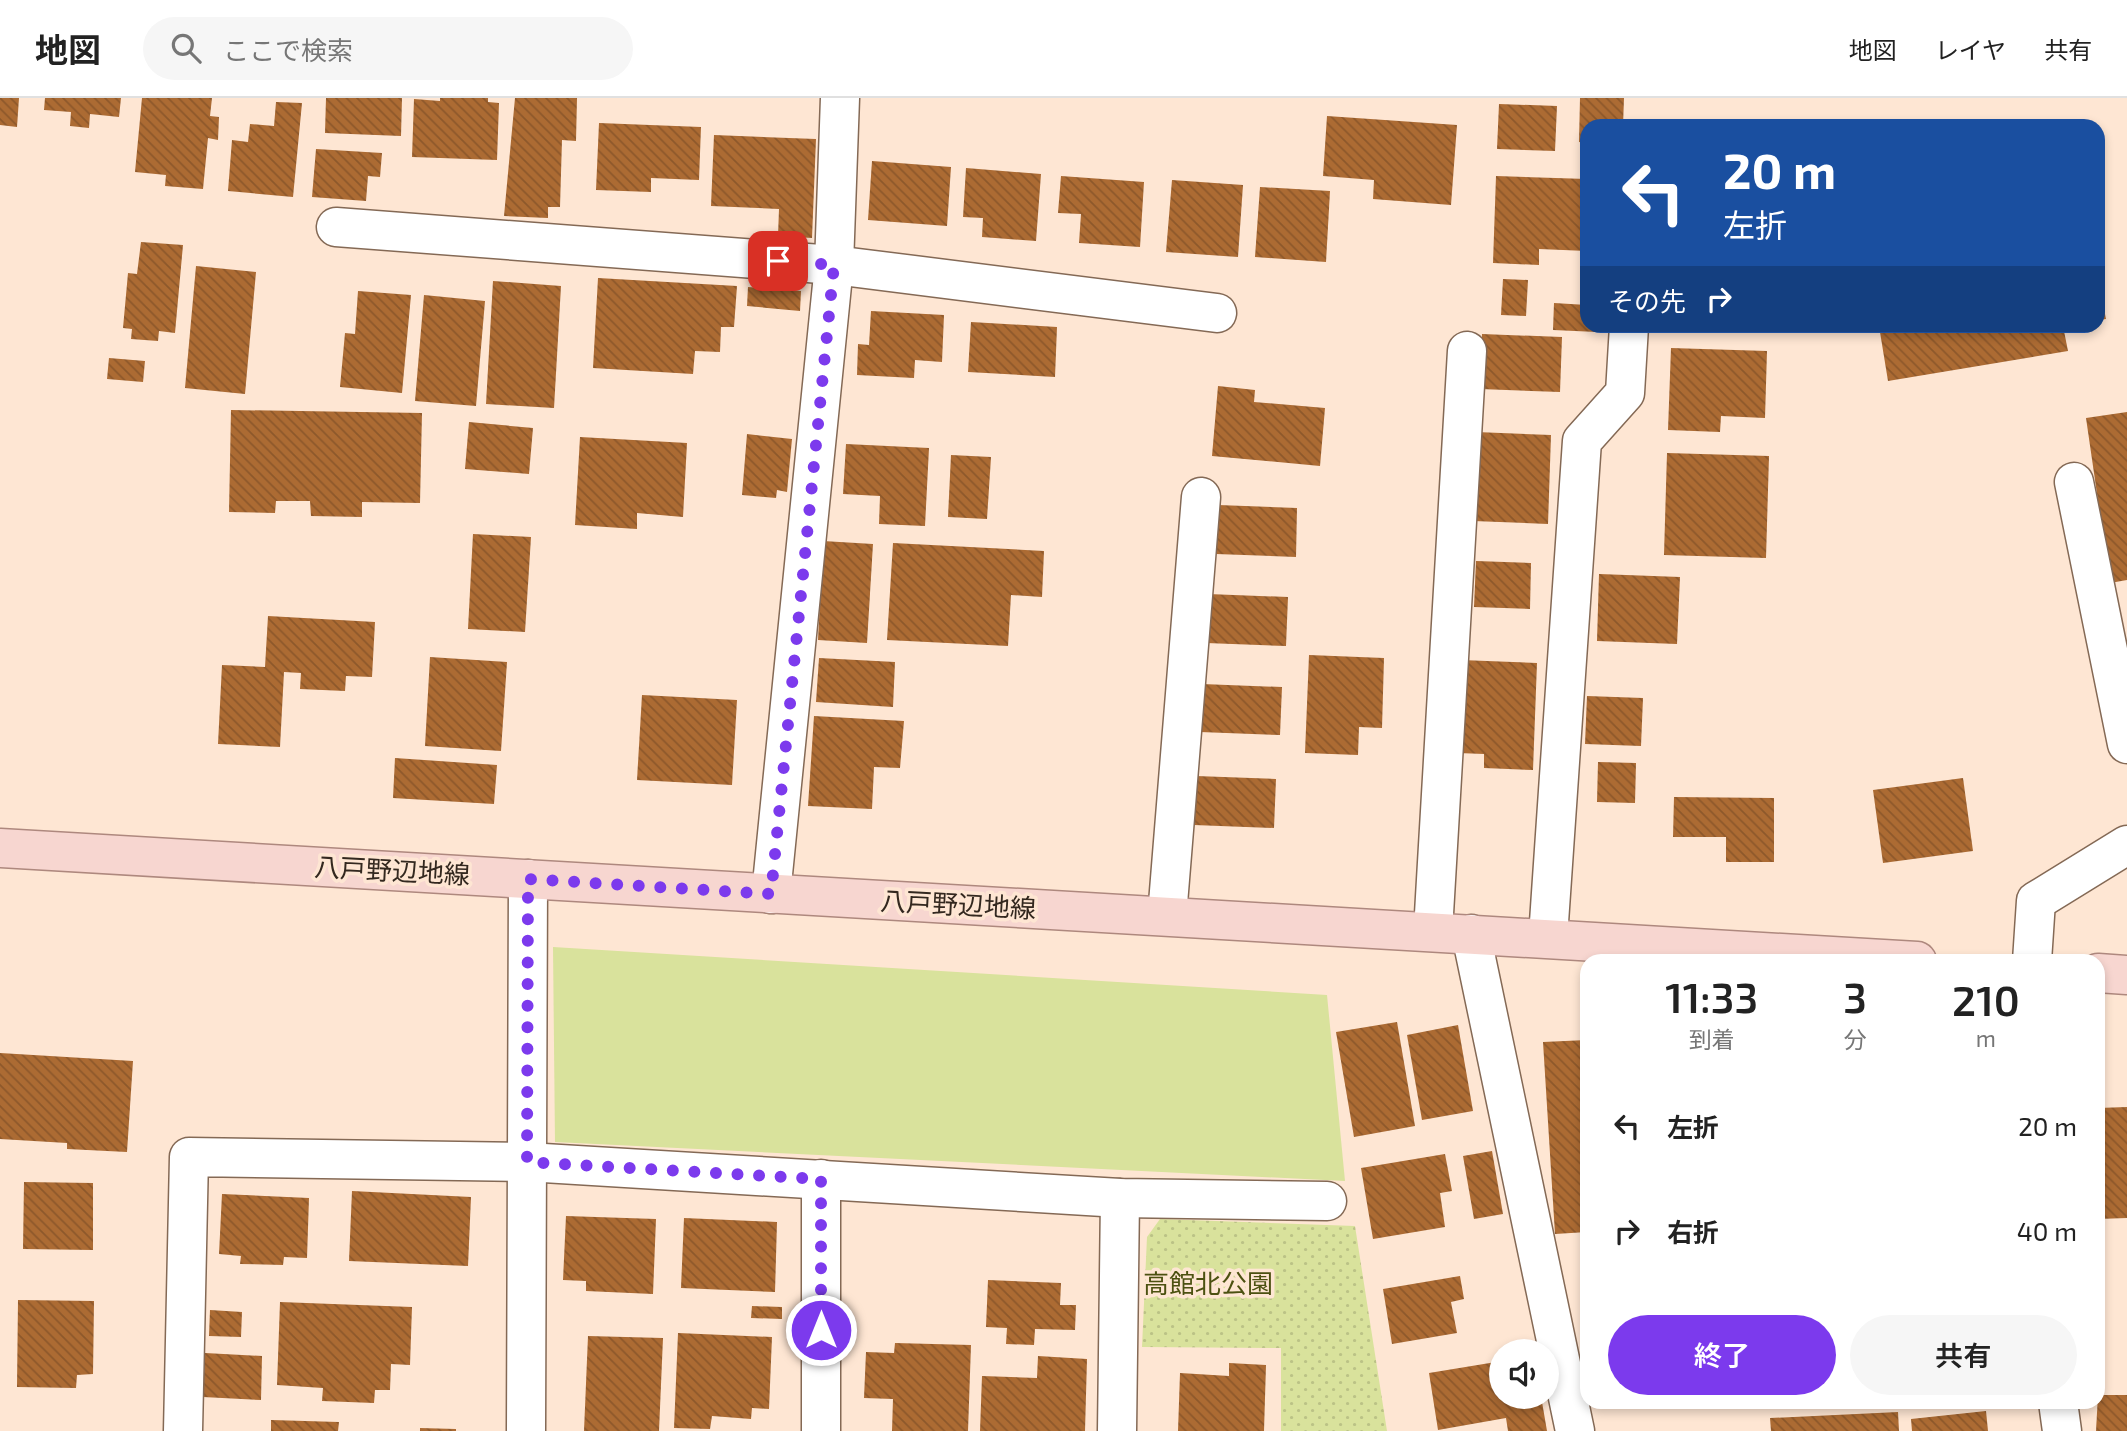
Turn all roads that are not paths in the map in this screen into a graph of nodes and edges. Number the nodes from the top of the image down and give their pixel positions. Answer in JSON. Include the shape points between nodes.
{"nodes":[{"id":1,"x":840,"y":98,"type":"edge"},
{"id":2,"x":336,"y":227,"type":"dead end"},
{"id":3,"x":834,"y":265,"type":"junction"},
{"id":4,"x":1217,"y":313,"type":"dead end"},
{"id":5,"x":1629,"y":333,"type":"edge"},
{"id":6,"x":1467,"y":351,"type":"dead end"},
{"id":7,"x":2074,"y":482,"type":"dead end"},
{"id":8,"x":1201,"y":497,"type":"dead end"},
{"id":9,"x":2127,"y":744,"type":"edge"},
{"id":10,"x":2127,"y":845,"type":"edge"},
{"id":11,"x":0,"y":848,"type":"edge"},
{"id":12,"x":528,"y":879,"type":"junction"},
{"id":13,"x":771,"y":894,"type":"junction"},
{"id":14,"x":1167,"y":916,"type":"junction"},
{"id":15,"x":1433,"y":931,"type":"junction"},
{"id":16,"x":1471,"y":934,"type":"junction"},
{"id":17,"x":1548,"y":937,"type":"junction"},
{"id":18,"x":1809,"y":954,"type":"edge"},
{"id":19,"x":2032,"y":954,"type":"edge"},
{"id":20,"x":2105,"y":973,"type":"edge"},
{"id":21,"x":2127,"y":975,"type":"edge"},
{"id":22,"x":527,"y":1162,"type":"junction"},
{"id":23,"x":821,"y":1179,"type":"junction"},
{"id":24,"x":1120,"y":1198,"type":"junction"},
{"id":25,"x":1327,"y":1201,"type":"dead end"},
{"id":26,"x":2059,"y":1409,"type":"edge"},
{"id":27,"x":183,"y":1431,"type":"edge"},
{"id":28,"x":526,"y":1431,"type":"edge"},
{"id":29,"x":821,"y":1431,"type":"edge"},
{"id":30,"x":1116,"y":1431,"type":"edge"},
{"id":31,"x":1575,"y":1431,"type":"edge"},
{"id":32,"x":2062,"y":1431,"type":"edge"}],
"edges":[{"from":1,"to":3,"type":"street"},
{"from":2,"to":3,"type":"street"},
{"from":3,"to":4,"type":"street"},
{"from":3,"to":13,"type":"street"},
{"from":5,"to":17,"type":"street","via":[[1625,393],[1582,441]]},
{"from":6,"to":15,"type":"street"},
{"from":7,"to":9,"type":"street"},
{"from":8,"to":14,"type":"street"},
{"from":10,"to":19,"type":"street","via":[[2036,901]]},
{"from":11,"to":12,"type":"main road","name":"八戸野辺地線"},
{"from":12,"to":13,"type":"main road","name":"八戸野辺地線"},
{"from":12,"to":22,"type":"street"},
{"from":13,"to":14,"type":"main road","name":"八戸野辺地線"},
{"from":14,"to":15,"type":"main road","name":"八戸野辺地線"},
{"from":15,"to":16,"type":"main road","name":"八戸野辺地線"},
{"from":16,"to":17,"type":"main road","name":"八戸野辺地線"},
{"from":16,"to":31,"type":"street"},
{"from":17,"to":18,"type":"main road","name":"八戸野辺地線"},
{"from":20,"to":21,"type":"main road"},
{"from":22,"to":23,"type":"street"},
{"from":22,"to":27,"type":"street","via":[[189,1157]]},
{"from":22,"to":28,"type":"street"},
{"from":23,"to":24,"type":"street"},
{"from":23,"to":29,"type":"street"},
{"from":24,"to":25,"type":"street"},
{"from":24,"to":30,"type":"street"},
{"from":26,"to":32,"type":"street"}]}
